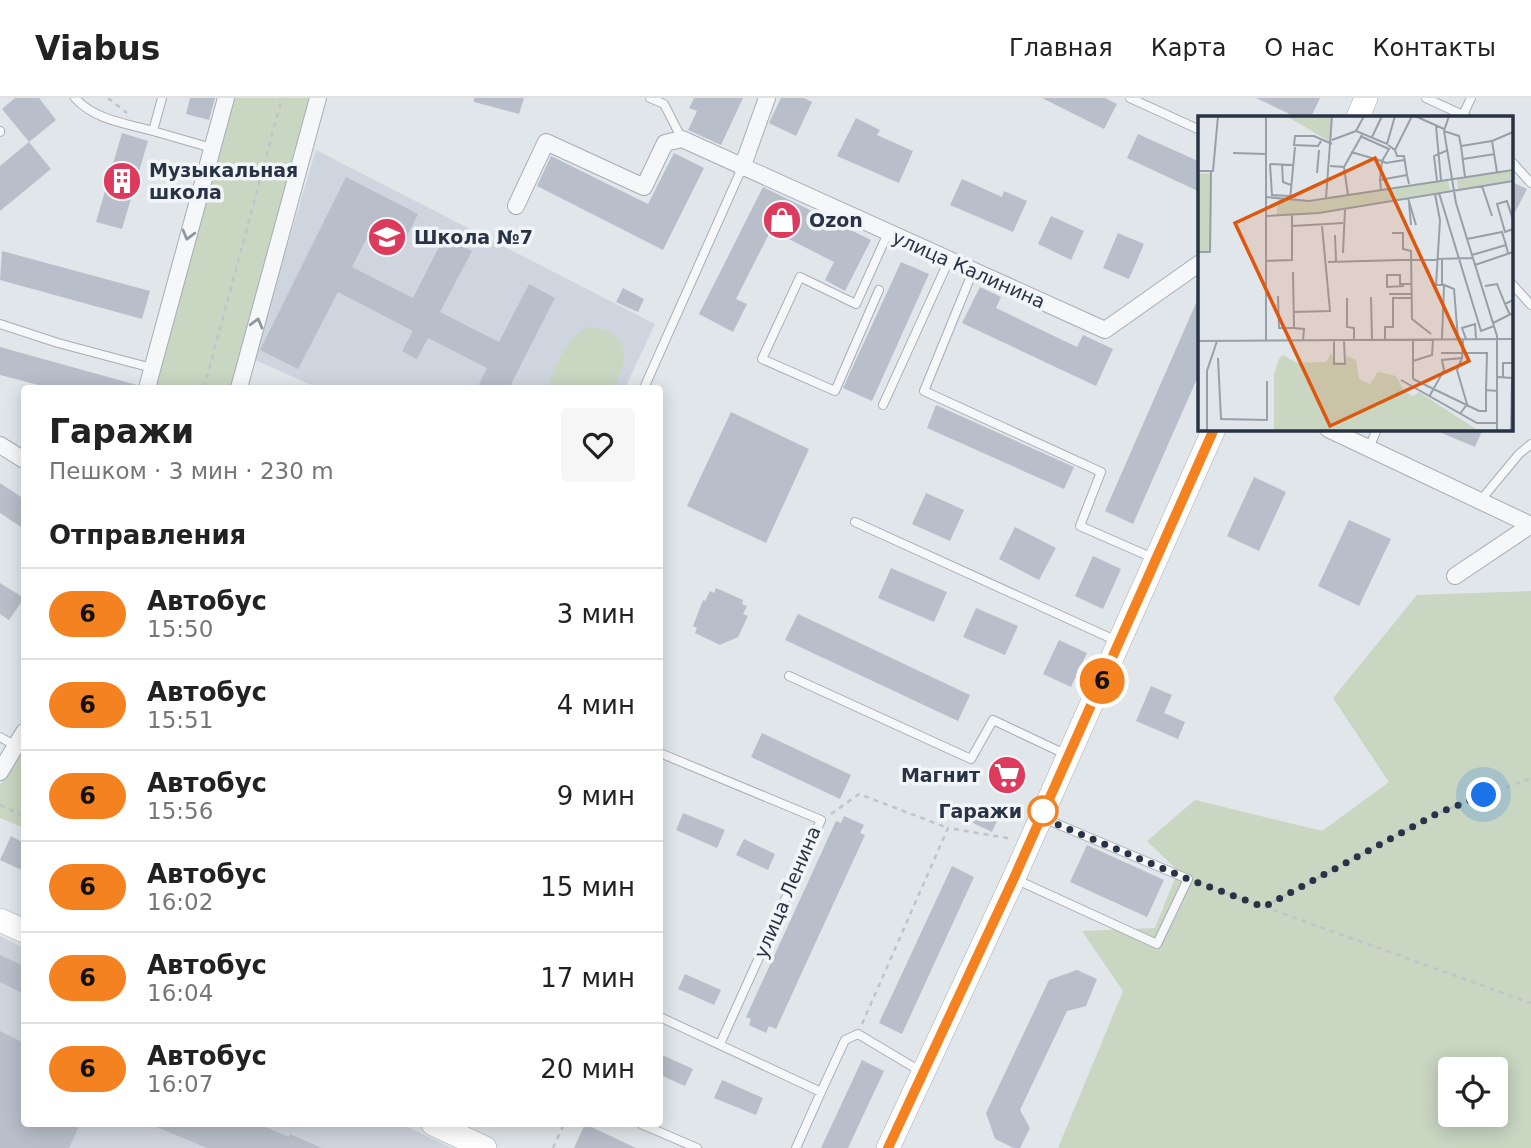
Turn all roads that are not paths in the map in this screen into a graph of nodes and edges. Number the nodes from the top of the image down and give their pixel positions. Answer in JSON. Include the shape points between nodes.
{"nodes":[{"id":1,"x":75,"y":98,"type":"edge"},
{"id":2,"x":162,"y":98,"type":"edge"},
{"id":3,"x":226,"y":98,"type":"edge"},
{"id":4,"x":318,"y":98,"type":"edge"},
{"id":5,"x":650,"y":98,"type":"edge"},
{"id":6,"x":767,"y":98,"type":"edge"},
{"id":7,"x":1130,"y":98,"type":"edge"},
{"id":8,"x":1426,"y":98,"type":"edge"},
{"id":9,"x":1471,"y":98,"type":"edge"},
{"id":10,"x":1464,"y":116,"type":"edge"},
{"id":11,"x":1198,"y":129,"type":"edge"},
{"id":12,"x":153,"y":131,"type":"junction"},
{"id":13,"x":682,"y":139,"type":"junction"},
{"id":14,"x":212,"y":149,"type":"junction"},
{"id":15,"x":1514,"y":164,"type":"edge"},
{"id":16,"x":742,"y":168,"type":"junction"},
{"id":17,"x":1531,"y":183,"type":"edge"},
{"id":18,"x":516,"y":206,"type":"dead end"},
{"id":19,"x":888,"y":233,"type":"junction"},
{"id":20,"x":949,"y":260,"type":"junction"},
{"id":21,"x":1198,"y":264,"type":"edge"},
{"id":22,"x":973,"y":271,"type":"junction"},
{"id":23,"x":1514,"y":286,"type":"edge"},
{"id":24,"x":879,"y":290,"type":"dead end"},
{"id":25,"x":1531,"y":305,"type":"edge"},
{"id":26,"x":0,"y":324,"type":"edge"},
{"id":27,"x":152,"y":368,"type":"junction"},
{"id":28,"x":147,"y":385,"type":"edge"},
{"id":29,"x":240,"y":385,"type":"edge"},
{"id":30,"x":646,"y":385,"type":"edge"},
{"id":31,"x":883,"y":405,"type":"dead end"},
{"id":32,"x":1214,"y":430,"type":"edge"},
{"id":33,"x":1330,"y":430,"type":"edge"},
{"id":34,"x":1377,"y":430,"type":"edge"},
{"id":35,"x":1531,"y":444,"type":"edge"},
{"id":36,"x":0,"y":445,"type":"edge"},
{"id":37,"x":1369,"y":448,"type":"junction"},
{"id":38,"x":21,"y":458,"type":"edge"},
{"id":39,"x":1480,"y":501,"type":"junction"},
{"id":40,"x":855,"y":522,"type":"dead end"},
{"id":41,"x":1531,"y":525,"type":"edge"},
{"id":42,"x":1156,"y":559,"type":"junction"},
{"id":43,"x":1455,"y":576,"type":"dead end"},
{"id":44,"x":1120,"y":642,"type":"junction"},
{"id":45,"x":789,"y":676,"type":"dead end"},
{"id":46,"x":0,"y":737,"type":"edge"},
{"id":47,"x":20,"y":739,"type":"edge"},
{"id":48,"x":663,"y":754,"type":"edge"},
{"id":49,"x":1068,"y":755,"type":"junction"},
{"id":50,"x":0,"y":772,"type":"edge"},
{"id":51,"x":1041,"y":817,"type":"junction"},
{"id":52,"x":1014,"y":878,"type":"junction"},
{"id":53,"x":0,"y":920,"type":"edge"},
{"id":54,"x":21,"y":930,"type":"edge"},
{"id":55,"x":663,"y":1018,"type":"edge"},
{"id":56,"x":720,"y":1044,"type":"junction"},
{"id":57,"x":923,"y":1072,"type":"junction"},
{"id":58,"x":821,"y":1092,"type":"junction"},
{"id":59,"x":440,"y":1127,"type":"edge"},
{"id":60,"x":648,"y":1127,"type":"edge"},
{"id":61,"x":485,"y":1148,"type":"edge"},
{"id":62,"x":697,"y":1148,"type":"edge"},
{"id":63,"x":796,"y":1148,"type":"edge"},
{"id":64,"x":888,"y":1148,"type":"edge"}],
"edges":[{"from":1,"to":12,"type":"lane","via":[[98,116]]},
{"from":2,"to":12,"type":"lane"},
{"from":3,"to":14,"type":"street"},
{"from":29,"to":4,"type":"street","one_way":true},
{"from":5,"to":13,"type":"lane","via":[[664,104]]},
{"from":6,"to":16,"type":"street"},
{"from":7,"to":11,"type":"lane"},
{"from":8,"to":10,"type":"lane"},
{"from":9,"to":10,"type":"lane"},
{"from":12,"to":14,"type":"lane"},
{"from":13,"to":16,"type":"street","name":"улица Калинина"},
{"from":13,"to":18,"type":"street","via":[[665,143],[644,187],[546,142]]},
{"from":14,"to":27,"type":"street","one_way":true},
{"from":15,"to":17,"type":"lane"},
{"from":16,"to":19,"type":"street","name":"улица Калинина"},
{"from":16,"to":30,"type":"lane"},
{"from":19,"to":20,"type":"street","name":"улица Калинина"},
{"from":19,"to":24,"type":"lane","via":[[856,304],[800,277],[762,359],[835,391]]},
{"from":20,"to":22,"type":"street","name":"улица Калинина"},
{"from":20,"to":31,"type":"lane"},
{"from":21,"to":22,"type":"street","name":"улица Калинина","via":[[1105,330]]},
{"from":22,"to":42,"type":"lane","via":[[923,391],[1101,472],[1080,526]]},
{"from":23,"to":25,"type":"lane"},
{"from":26,"to":27,"type":"lane"},
{"from":27,"to":28,"type":"street"},
{"from":32,"to":42,"type":"main road"},
{"from":33,"to":37,"type":"street"},
{"from":34,"to":37,"type":"lane"},
{"from":35,"to":39,"type":"lane"},
{"from":36,"to":38,"type":"street"},
{"from":37,"to":39,"type":"street"},
{"from":39,"to":41,"type":"street"},
{"from":40,"to":44,"type":"lane"},
{"from":41,"to":43,"type":"street"},
{"from":42,"to":44,"type":"main road"},
{"from":44,"to":49,"type":"main road"},
{"from":45,"to":49,"type":"lane","via":[[971,759],[993,720]]},
{"from":46,"to":47,"type":"lane"},
{"from":47,"to":50,"type":"street"},
{"from":48,"to":56,"type":"lane","name":"улица Ленина","via":[[821,820]]},
{"from":49,"to":51,"type":"main road"},
{"from":51,"to":52,"type":"main road"},
{"from":51,"to":52,"type":"lane","via":[[1188,879],[1157,944]]},
{"from":52,"to":57,"type":"main road"},
{"from":53,"to":54,"type":"main road"},
{"from":55,"to":56,"type":"lane"},
{"from":56,"to":58,"type":"lane"},
{"from":57,"to":58,"type":"lane","via":[[858,1034],[845,1040]]},
{"from":57,"to":64,"type":"main road"},
{"from":58,"to":63,"type":"lane"},
{"from":59,"to":61,"type":"main road"},
{"from":60,"to":62,"type":"lane"}]}
